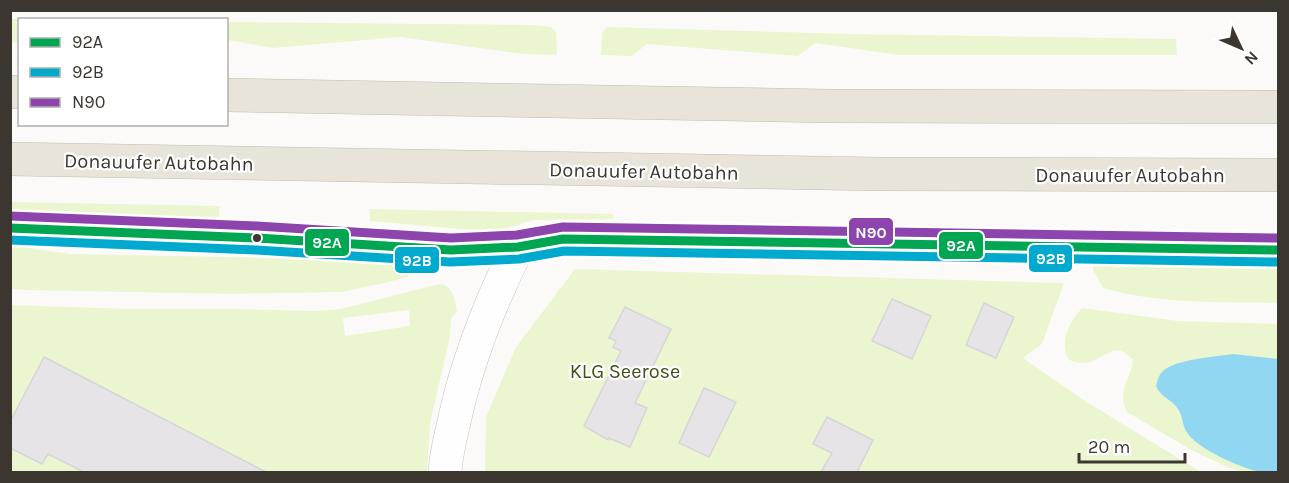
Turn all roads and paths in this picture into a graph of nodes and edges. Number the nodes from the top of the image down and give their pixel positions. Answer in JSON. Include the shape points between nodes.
{"nodes":[{"id":1,"x":228,"y":96,"type":"edge"},
{"id":2,"x":1278,"y":106,"type":"edge"},
{"id":3,"x":10,"y":159,"type":"edge"},
{"id":4,"x":1278,"y":174,"type":"edge"},
{"id":5,"x":10,"y":228,"type":"edge"},
{"id":6,"x":518,"y":247,"type":"junction"},
{"id":7,"x":1278,"y":250,"type":"edge"},
{"id":8,"x":445,"y":472,"type":"edge"}],
"edges":[{"from":1,"to":2,"type":"highway","via":[[829,106]]},
{"from":3,"to":4,"type":"highway","name":"Donauufer Autobahn","via":[[879,174]]},
{"from":5,"to":6,"type":"street","via":[[451,250]]},
{"from":6,"to":7,"type":"street","via":[[563,239]]},
{"from":6,"to":8,"type":"street","via":[[472,351]]}]}
